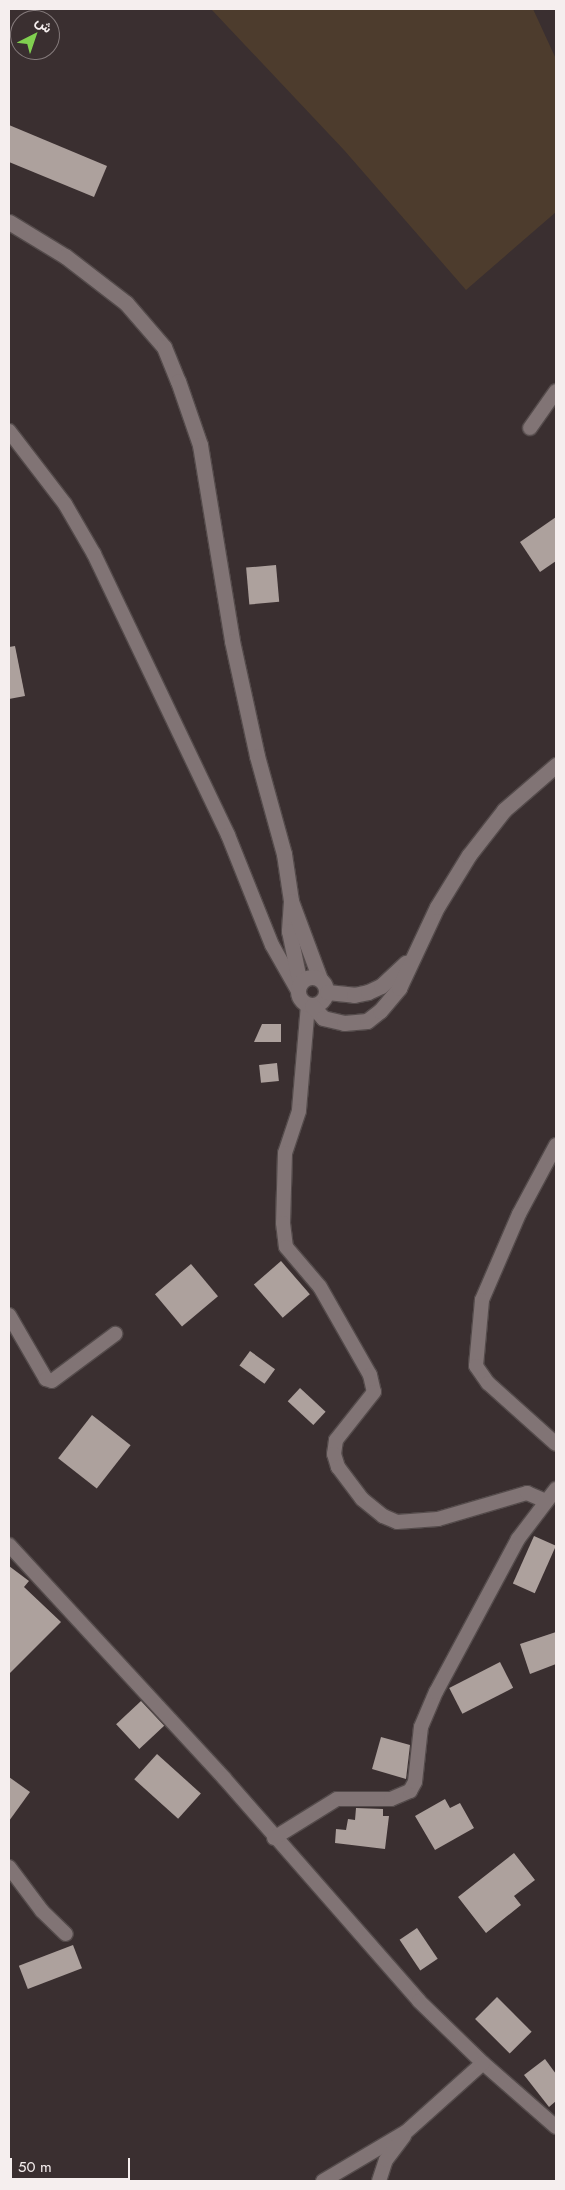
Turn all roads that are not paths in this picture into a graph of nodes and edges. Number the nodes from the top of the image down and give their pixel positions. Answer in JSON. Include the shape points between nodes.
{"nodes":[{"id":1,"x":9,"y":222,"type":"edge"},
{"id":2,"x":556,"y":391,"type":"edge"},
{"id":3,"x":530,"y":428,"type":"dead end"},
{"id":4,"x":9,"y":431,"type":"edge"},
{"id":5,"x":556,"y":765,"type":"edge"},
{"id":6,"x":291,"y":901,"type":"junction"},
{"id":7,"x":410,"y":961,"type":"junction"},
{"id":8,"x":323,"y":985,"type":"junction"},
{"id":9,"x":299,"y":987,"type":"junction"},
{"id":10,"x":310,"y":1005,"type":"junction"},
{"id":11,"x":556,"y":1145,"type":"edge"},
{"id":12,"x":9,"y":1316,"type":"edge"},
{"id":13,"x":115,"y":1334,"type":"dead end"},
{"id":14,"x":556,"y":1444,"type":"edge"},
{"id":15,"x":556,"y":1489,"type":"edge"},
{"id":16,"x":546,"y":1501,"type":"junction"},
{"id":17,"x":12,"y":1551,"type":"edge"},
{"id":18,"x":274,"y":1838,"type":"junction"},
{"id":19,"x":9,"y":1867,"type":"edge"},
{"id":20,"x":66,"y":1934,"type":"dead end"},
{"id":21,"x":482,"y":2063,"type":"junction"},
{"id":22,"x":556,"y":2127,"type":"edge"},
{"id":23,"x":406,"y":2132,"type":"junction"},
{"id":24,"x":323,"y":2181,"type":"edge"},
{"id":25,"x":380,"y":2181,"type":"edge"}],
"edges":[{"from":1,"to":6,"type":"main road","via":[[65,256],[126,302],[164,348],[178,381],[200,445],[232,641],[257,756],[284,854]]},
{"from":2,"to":3,"type":"street"},
{"from":4,"to":9,"type":"street","via":[[65,504],[94,554],[228,836],[272,945]]},
{"from":5,"to":7,"type":"main road","via":[[504,810],[470,855]]},
{"from":6,"to":8,"type":"main road"},
{"from":6,"to":9,"type":"main road","via":[[290,931]]},
{"from":7,"to":8,"type":"main road","via":[[381,986],[368,992],[354,995]]},
{"from":7,"to":10,"type":"main road","via":[[393,998],[367,1020],[334,1022],[323,1018]]},
{"from":8,"to":9,"type":"main road","via":[[312,977]]},
{"from":8,"to":10,"type":"main road","via":[[324,999]]},
{"from":9,"to":10,"type":"main road","via":[[299,997]]},
{"from":10,"to":16,"type":"street","via":[[299,1111],[285,1153],[283,1223],[286,1248],[320,1287],[370,1375],[374,1392],[336,1440],[334,1454],[338,1468],[362,1500],[397,1522],[438,1519],[527,1493]]},
{"from":11,"to":14,"type":"street","via":[[519,1214],[482,1300],[476,1366],[488,1383]]},
{"from":12,"to":13,"type":"street","via":[[46,1378],[52,1381]]},
{"from":15,"to":16,"type":"street"},
{"from":16,"to":18,"type":"street","via":[[518,1539],[436,1692],[421,1727],[410,1791],[391,1799],[336,1799]]},
{"from":17,"to":18,"type":"street","via":[[178,1727]]},
{"from":18,"to":21,"type":"street","via":[[419,2000]]},
{"from":19,"to":20,"type":"street","via":[[42,1911]]},
{"from":21,"to":22,"type":"street"},
{"from":21,"to":23,"type":"street"},
{"from":23,"to":24,"type":"street"},
{"from":23,"to":25,"type":"street","via":[[386,2160]]}]}
